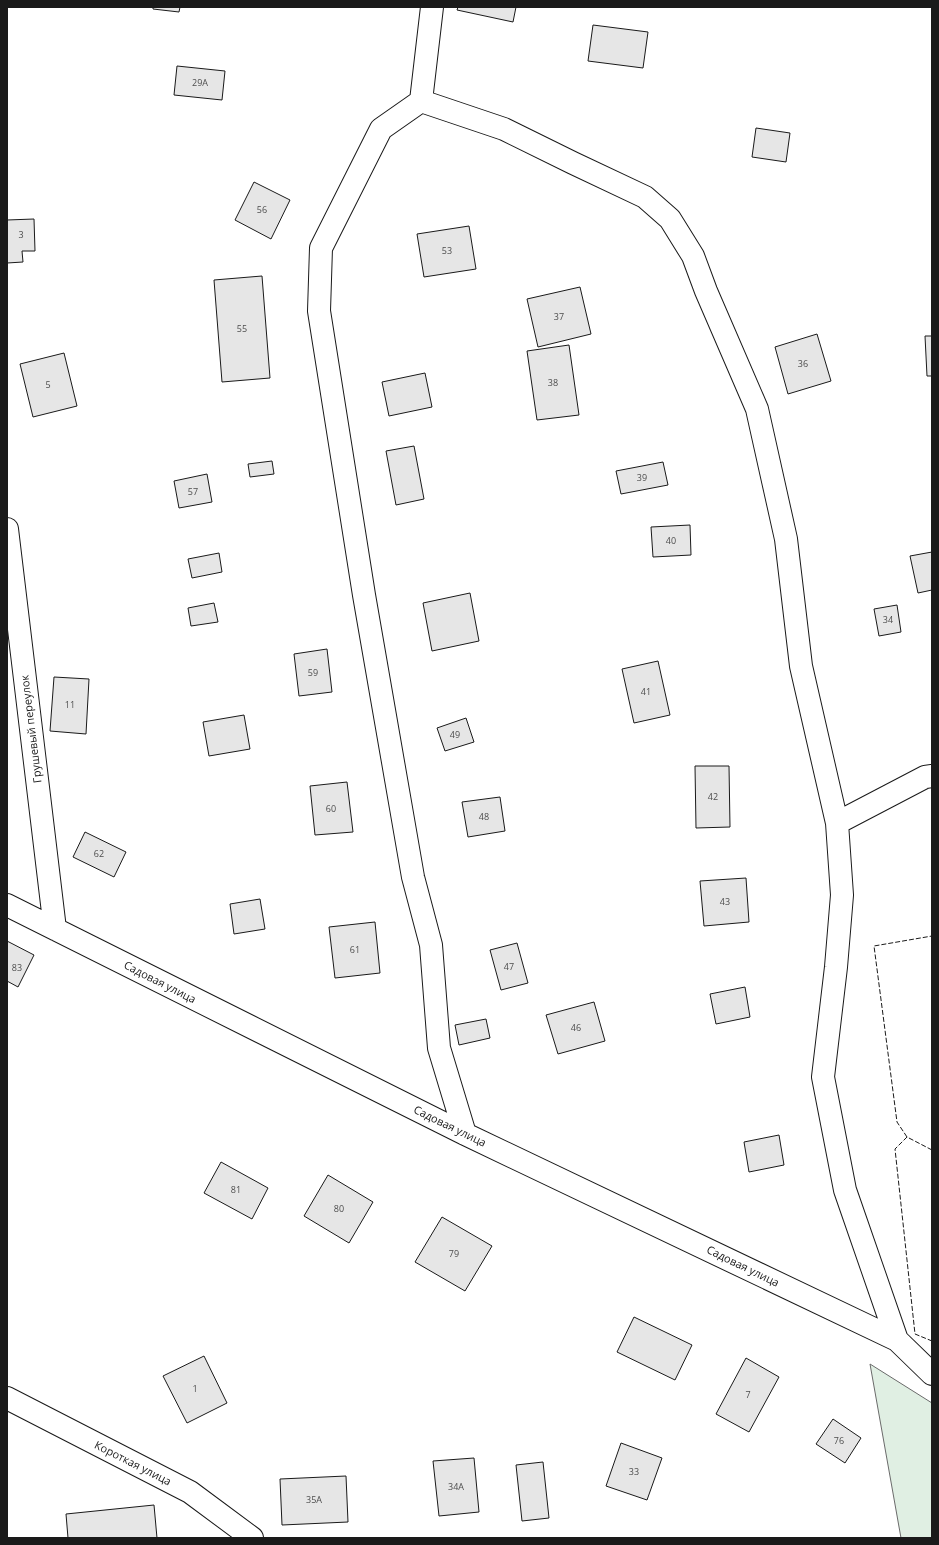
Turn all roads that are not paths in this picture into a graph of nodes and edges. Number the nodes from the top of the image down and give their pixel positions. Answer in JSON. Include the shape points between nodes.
{"nodes":[{"id":1,"x":432,"y":7,"type":"edge"},
{"id":2,"x":421,"y":101,"type":"junction"},
{"id":3,"x":7,"y":529,"type":"edge"},
{"id":4,"x":932,"y":776,"type":"edge"},
{"id":5,"x":837,"y":823,"type":"junction"},
{"id":6,"x":7,"y":905,"type":"edge"},
{"id":7,"x":55,"y":929,"type":"junction"},
{"id":8,"x":465,"y":1134,"type":"junction"},
{"id":9,"x":897,"y":1340,"type":"junction"},
{"id":10,"x":932,"y":1374,"type":"edge"},
{"id":11,"x":7,"y":1398,"type":"edge"},
{"id":12,"x":252,"y":1538,"type":"edge"}],
"edges":[{"from":1,"to":2,"type":"street"},
{"from":2,"to":5,"type":"street","via":[[504,129],[645,197],[670,219],[693,256],[757,409],[786,539],[801,666]]},
{"from":2,"to":8,"type":"street","via":[[381,129],[321,248],[319,311],[410,862],[431,945],[439,1048]]},
{"from":3,"to":7,"type":"street","name":"Грушевый переулок"},
{"from":4,"to":5,"type":"street","via":[[925,777]]},
{"from":5,"to":9,"type":"street","via":[[842,895],[823,1077],[845,1190]]},
{"from":6,"to":7,"type":"street","name":"Садовая улица"},
{"from":7,"to":8,"type":"street","name":"Садовая улица"},
{"from":8,"to":9,"type":"street","name":"Садовая улица"},
{"from":9,"to":10,"type":"street"},
{"from":11,"to":12,"type":"street","name":"Короткая улица","via":[[190,1492]]}]}
